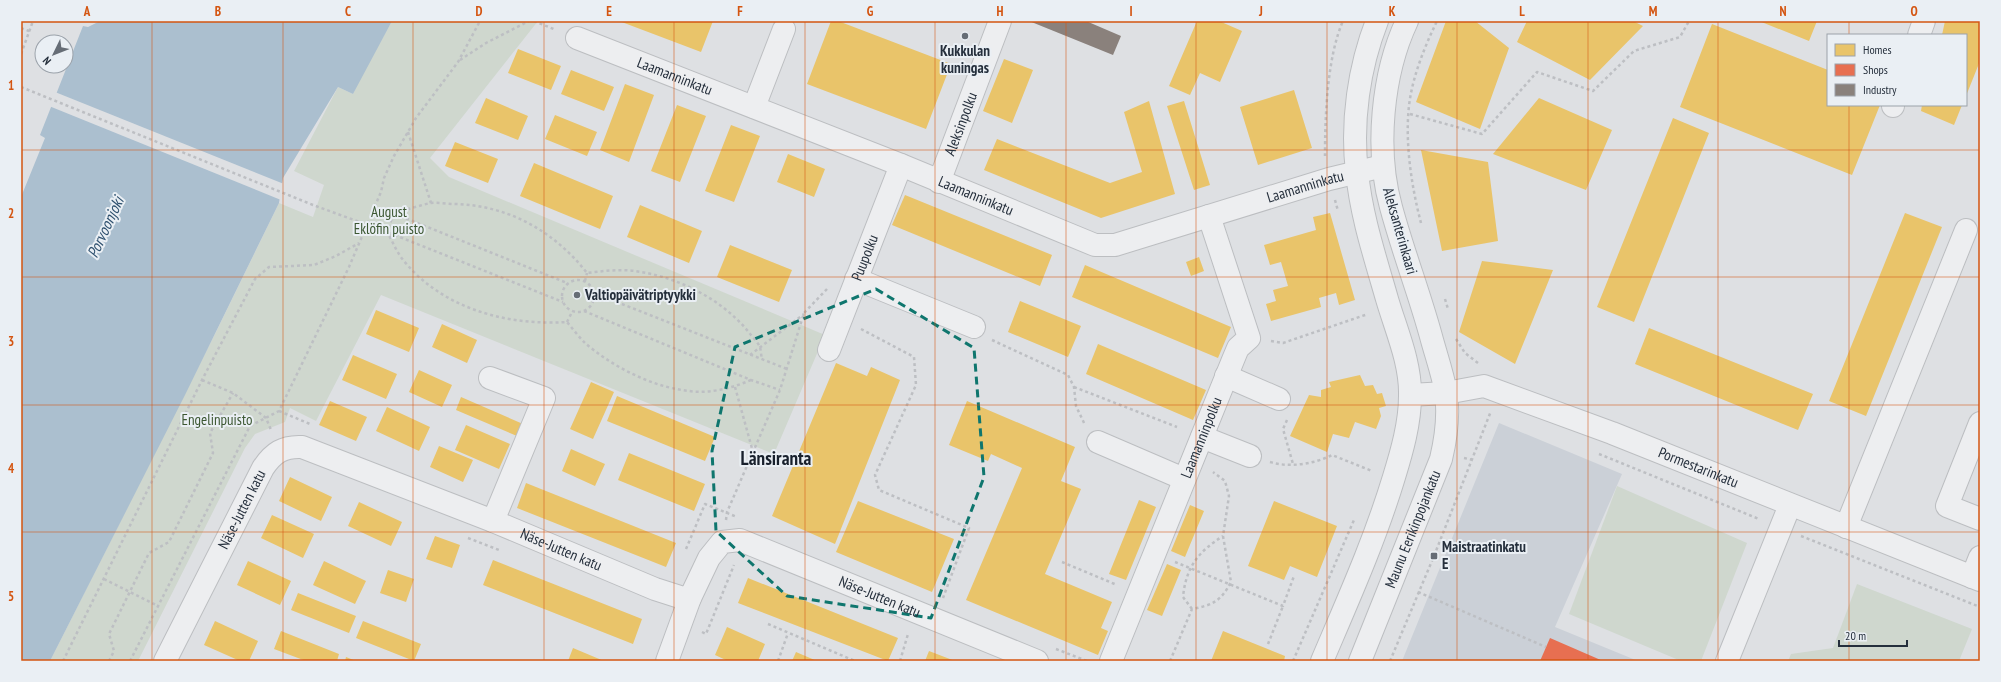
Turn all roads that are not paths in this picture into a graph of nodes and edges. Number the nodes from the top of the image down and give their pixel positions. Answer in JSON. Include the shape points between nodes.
{"nodes":[{"id":1,"x":1000,"y":21,"type":"edge"},
{"id":2,"x":1377,"y":21,"type":"edge"},
{"id":3,"x":1407,"y":21,"type":"edge"},
{"id":4,"x":1924,"y":21,"type":"edge"},
{"id":5,"x":784,"y":29,"type":"dead end"},
{"id":6,"x":1919,"y":34,"type":"edge"},
{"id":7,"x":577,"y":38,"type":"dead end"},
{"id":8,"x":754,"y":107,"type":"junction"},
{"id":9,"x":901,"y":165,"type":"junction"},
{"id":10,"x":1383,"y":166,"type":"junction"},
{"id":11,"x":1356,"y":172,"type":"junction"},
{"id":12,"x":939,"y":182,"type":"junction"},
{"id":13,"x":1209,"y":216,"type":"junction"},
{"id":14,"x":1966,"y":230,"type":"dead end"},
{"id":15,"x":856,"y":279,"type":"junction"},
{"id":16,"x":974,"y":327,"type":"road end"},
{"id":17,"x":829,"y":350,"type":"dead end"},
{"id":18,"x":1226,"y":376,"type":"junction"},
{"id":19,"x":490,"y":378,"type":"dead end"},
{"id":20,"x":1446,"y":393,"type":"junction"},
{"id":21,"x":1410,"y":395,"type":"junction"},
{"id":22,"x":1279,"y":399,"type":"road end"},
{"id":23,"x":1980,"y":423,"type":"edge"},
{"id":24,"x":1202,"y":436,"type":"junction"},
{"id":25,"x":1098,"y":442,"type":"road end"},
{"id":26,"x":1250,"y":456,"type":"road end"},
{"id":27,"x":1187,"y":472,"type":"junction"},
{"id":28,"x":1790,"y":506,"type":"junction"},
{"id":29,"x":1980,"y":520,"type":"edge"},
{"id":30,"x":493,"y":522,"type":"junction"},
{"id":31,"x":1846,"y":527,"type":"junction"},
{"id":32,"x":1977,"y":571,"type":"edge"},
{"id":33,"x":690,"y":598,"type":"junction"},
{"id":34,"x":1044,"y":654,"type":"edge"},
{"id":35,"x":165,"y":661,"type":"edge"},
{"id":36,"x":667,"y":661,"type":"edge"},
{"id":37,"x":1111,"y":661,"type":"edge"},
{"id":38,"x":1322,"y":661,"type":"edge"},
{"id":39,"x":1360,"y":661,"type":"edge"},
{"id":40,"x":1727,"y":661,"type":"edge"}],
"edges":[{"from":1,"to":12,"type":"street","name":"Aleksinpolku"},
{"from":2,"to":11,"type":"street","name":"Aleksanterinkaari","via":[[1369,42],[1359,89]]},
{"from":3,"to":10,"type":"street","name":"Aleksanterinkaari","via":[[1392,60],[1386,92]]},
{"from":4,"to":6,"type":"street"},
{"from":5,"to":8,"type":"street"},
{"from":7,"to":8,"type":"street","name":"Laamanninkatu"},
{"from":8,"to":9,"type":"street","name":"Laamanninkatu"},
{"from":9,"to":12,"type":"street","name":"Laamanninkatu"},
{"from":9,"to":15,"type":"street","name":"Puupolku"},
{"from":10,"to":11,"type":"street","name":"Laamanninkatu"},
{"from":10,"to":20,"type":"street","name":"Aleksanterinkaari","via":[[1390,206],[1425,314]]},
{"from":11,"to":13,"type":"street","name":"Laamanninkatu"},
{"from":11,"to":21,"type":"street","name":"Aleksanterinkaari","via":[[1367,230],[1405,355]]},
{"from":12,"to":13,"type":"street","name":"Laamanninkatu","via":[[1095,245],[1115,245]]},
{"from":13,"to":18,"type":"street","name":"Laamanninpolku","via":[[1249,338],[1238,348]]},
{"from":14,"to":31,"type":"street"},
{"from":15,"to":16,"type":"street"},
{"from":15,"to":17,"type":"street","name":"Puupolku"},
{"from":18,"to":22,"type":"street"},
{"from":18,"to":24,"type":"street","name":"Laamanninpolku"},
{"from":19,"to":30,"type":"street","via":[[544,398]]},
{"from":20,"to":21,"type":"street","name":"Pormestarinkatu"},
{"from":20,"to":28,"type":"street","name":"Pormestarinkatu","via":[[1484,386],[1612,433]]},
{"from":20,"to":39,"type":"street","name":"Maunu Eerikinpojankatu","via":[[1447,424],[1441,459]]},
{"from":21,"to":38,"type":"street","via":[[1403,446],[1382,518]]},
{"from":23,"to":29,"type":"street","via":[[1947,506]]},
{"from":24,"to":26,"type":"street"},
{"from":24,"to":27,"type":"street","name":"Laamanninpolku"},
{"from":25,"to":27,"type":"street"},
{"from":27,"to":37,"type":"street","name":"Laamanninpolku"},
{"from":28,"to":31,"type":"street","name":"Pormestarinkatu"},
{"from":28,"to":40,"type":"street"},
{"from":30,"to":33,"type":"street","name":"Näse-Jutten katu","via":[[655,589]]},
{"from":30,"to":35,"type":"street","name":"Näse-Jutten katu","via":[[302,447],[280,450],[271,456],[263,468]]},
{"from":31,"to":32,"type":"street","name":"Pormestarinkatu"},
{"from":33,"to":34,"type":"street","name":"Näse-Jutten katu","via":[[709,558],[722,542],[740,540]]},
{"from":33,"to":36,"type":"street"}]}
